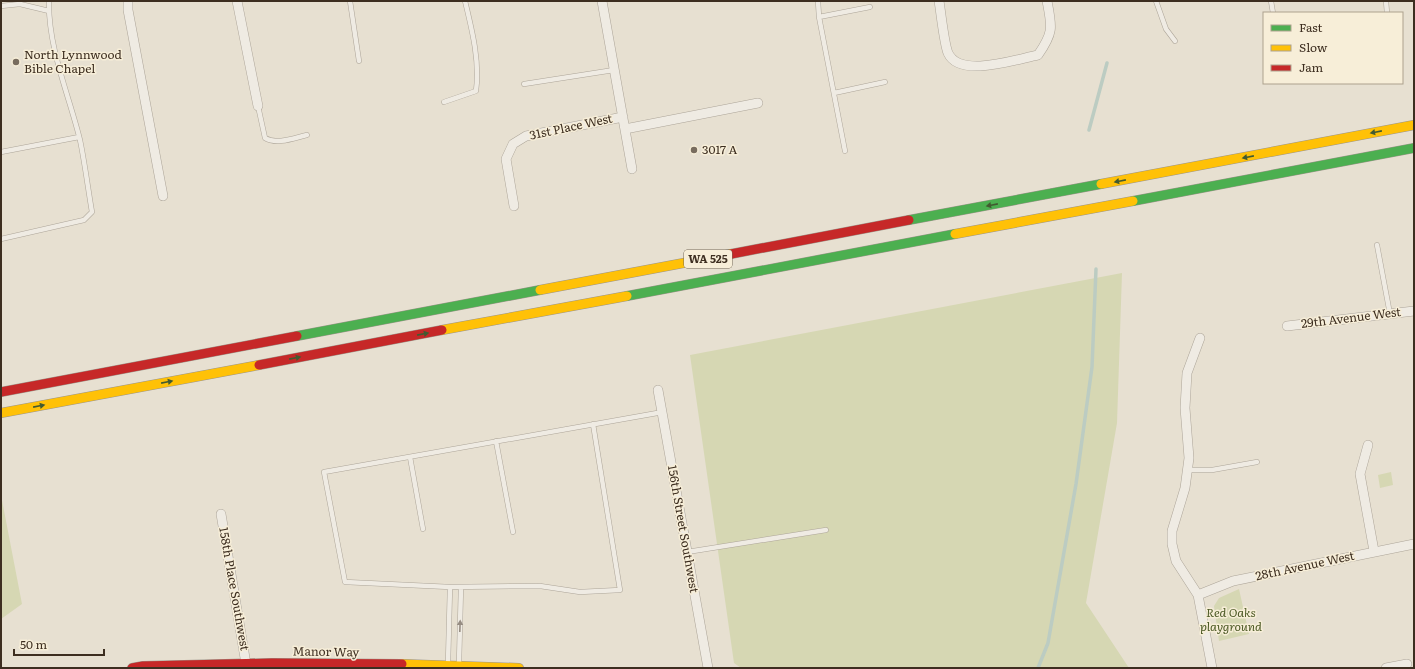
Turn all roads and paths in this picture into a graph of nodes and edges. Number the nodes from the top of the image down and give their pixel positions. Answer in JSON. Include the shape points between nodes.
{"nodes":[{"id":1,"x":49,"y":1,"type":"edge"},
{"id":2,"x":128,"y":1,"type":"edge"},
{"id":3,"x":237,"y":1,"type":"edge"},
{"id":4,"x":350,"y":1,"type":"edge"},
{"id":5,"x":465,"y":1,"type":"edge"},
{"id":6,"x":602,"y":1,"type":"edge"},
{"id":7,"x":818,"y":1,"type":"edge"},
{"id":8,"x":938,"y":1,"type":"edge"},
{"id":9,"x":1047,"y":1,"type":"edge"},
{"id":10,"x":1156,"y":1,"type":"edge"},
{"id":11,"x":1271,"y":1,"type":"edge"},
{"id":12,"x":1386,"y":1,"type":"edge"},
{"id":13,"x":1,"y":6,"type":"edge"},
{"id":14,"x":870,"y":7,"type":"dead end"},
{"id":15,"x":49,"y":11,"type":"junction"},
{"id":16,"x":1273,"y":12,"type":"edge"},
{"id":17,"x":1387,"y":12,"type":"edge"},
{"id":18,"x":819,"y":17,"type":"junction"},
{"id":19,"x":1175,"y":41,"type":"dead end"},
{"id":20,"x":359,"y":61,"type":"dead end"},
{"id":21,"x":614,"y":70,"type":"junction"},
{"id":22,"x":885,"y":82,"type":"dead end"},
{"id":23,"x":524,"y":84,"type":"dead end"},
{"id":24,"x":834,"y":93,"type":"junction"},
{"id":25,"x":444,"y":102,"type":"dead end"},
{"id":26,"x":758,"y":103,"type":"dead end"},
{"id":27,"x":258,"y":106,"type":"joint"},
{"id":28,"x":623,"y":117,"type":"junction"},
{"id":29,"x":1414,"y":125,"type":"edge"},
{"id":30,"x":625,"y":129,"type":"junction"},
{"id":31,"x":307,"y":136,"type":"dead end"},
{"id":32,"x":79,"y":137,"type":"junction"},
{"id":33,"x":1414,"y":148,"type":"edge"},
{"id":34,"x":845,"y":151,"type":"dead end"},
{"id":35,"x":1,"y":152,"type":"edge"},
{"id":36,"x":632,"y":169,"type":"dead end"},
{"id":37,"x":163,"y":196,"type":"dead end"},
{"id":38,"x":514,"y":206,"type":"dead end"},
{"id":39,"x":1,"y":239,"type":"edge"},
{"id":40,"x":1377,"y":245,"type":"dead end"},
{"id":41,"x":1414,"y":311,"type":"edge"},
{"id":42,"x":1390,"y":314,"type":"junction"},
{"id":43,"x":1287,"y":326,"type":"dead end"},
{"id":44,"x":1200,"y":338,"type":"dead end"},
{"id":45,"x":658,"y":390,"type":"dead end"},
{"id":46,"x":1,"y":392,"type":"edge"},
{"id":47,"x":663,"y":412,"type":"junction"},
{"id":48,"x":1,"y":413,"type":"edge"},
{"id":49,"x":593,"y":424,"type":"junction"},
{"id":50,"x":496,"y":441,"type":"junction"},
{"id":51,"x":1368,"y":445,"type":"dead end"},
{"id":52,"x":410,"y":457,"type":"junction"},
{"id":53,"x":1257,"y":462,"type":"dead end"},
{"id":54,"x":1187,"y":470,"type":"junction"},
{"id":55,"x":221,"y":514,"type":"dead end"},
{"id":56,"x":423,"y":529,"type":"dead end"},
{"id":57,"x":826,"y":530,"type":"dead end"},
{"id":58,"x":513,"y":532,"type":"dead end"},
{"id":59,"x":1414,"y":544,"type":"edge"},
{"id":60,"x":1374,"y":551,"type":"junction"},
{"id":61,"x":688,"y":552,"type":"junction"},
{"id":62,"x":450,"y":587,"type":"junction"},
{"id":63,"x":461,"y":587,"type":"junction"},
{"id":64,"x":1198,"y":595,"type":"junction"},
{"id":65,"x":242,"y":665,"type":"edge"},
{"id":66,"x":448,"y":665,"type":"junction"},
{"id":67,"x":459,"y":665,"type":"junction"},
{"id":68,"x":1409,"y":665,"type":"edge"},
{"id":69,"x":132,"y":668,"type":"edge"},
{"id":70,"x":519,"y":668,"type":"edge"},
{"id":71,"x":708,"y":668,"type":"edge"},
{"id":72,"x":1212,"y":668,"type":"edge"},
{"id":73,"x":1386,"y":668,"type":"edge"}],
"edges":[{"from":1,"to":15,"type":"lane"},
{"from":2,"to":37,"type":"street"},
{"from":3,"to":27,"type":"street"},
{"from":4,"to":20,"type":"lane"},
{"from":5,"to":25,"type":"lane","via":[[476,58],[476,91]]},
{"from":6,"to":21,"type":"street"},
{"from":7,"to":18,"type":"lane"},
{"from":8,"to":9,"type":"street","via":[[948,53],[956,62],[976,68],[1038,55],[1049,39],[1052,25]]},
{"from":10,"to":19,"type":"lane","via":[[1166,29]]},
{"from":11,"to":16,"type":"lane"},
{"from":12,"to":17,"type":"lane"},
{"from":13,"to":15,"type":"lane","via":[[20,4]]},
{"from":14,"to":18,"type":"lane"},
{"from":15,"to":32,"type":"lane","via":[[61,72]]},
{"from":18,"to":24,"type":"lane"},
{"from":21,"to":23,"type":"lane"},
{"from":21,"to":28,"type":"street"},
{"from":22,"to":24,"type":"lane"},
{"from":24,"to":34,"type":"lane"},
{"from":26,"to":30,"type":"street"},
{"from":27,"to":31,"type":"lane","via":[[266,138],[270,141]]},
{"from":28,"to":30,"type":"street"},
{"from":28,"to":38,"type":"street","name":"31st Place West","via":[[526,136],[513,144],[506,158]]},
{"from":29,"to":46,"type":"main road","number":"WA 525","one_way":true},
{"from":30,"to":36,"type":"street"},
{"from":32,"to":35,"type":"lane"},
{"from":32,"to":39,"type":"lane","via":[[92,212],[84,220]]},
{"from":48,"to":33,"type":"main road","number":"WA 525","one_way":true},
{"from":40,"to":42,"type":"lane"},
{"from":41,"to":42,"type":"street","name":"29th Avenue West"},
{"from":42,"to":43,"type":"street","name":"29th Avenue West"},
{"from":44,"to":54,"type":"street","via":[[1187,373]]},
{"from":45,"to":47,"type":"street","name":"156th Street Southwest"},
{"from":47,"to":49,"type":"lane"},
{"from":47,"to":61,"type":"street","name":"156th Street Southwest"},
{"from":49,"to":50,"type":"lane"},
{"from":49,"to":63,"type":"lane","via":[[620,590],[580,592],[540,586]]},
{"from":50,"to":52,"type":"lane"},
{"from":50,"to":58,"type":"lane"},
{"from":51,"to":60,"type":"street","via":[[1360,474]]},
{"from":52,"to":56,"type":"lane"},
{"from":52,"to":62,"type":"lane","via":[[324,472],[345,582]]},
{"from":53,"to":54,"type":"lane","via":[[1212,470]]},
{"from":54,"to":64,"type":"street","via":[[1185,488],[1172,531],[1172,544],[1176,561]]},
{"from":55,"to":65,"type":"street","name":"158th Place Southwest"},
{"from":57,"to":61,"type":"lane"},
{"from":59,"to":60,"type":"street","name":"28th Avenue West"},
{"from":60,"to":64,"type":"street","name":"28th Avenue West","via":[[1233,581]]},
{"from":61,"to":71,"type":"street","name":"156th Street Southwest"},
{"from":62,"to":63,"type":"lane"},
{"from":62,"to":66,"type":"lane"},
{"from":67,"to":63,"type":"lane","one_way":true},
{"from":64,"to":72,"type":"street"},
{"from":65,"to":66,"type":"main road","name":"Manor Way"},
{"from":65,"to":69,"type":"main road","name":"Manor Way"},
{"from":66,"to":67,"type":"main road","name":"Manor Way"},
{"from":67,"to":70,"type":"main road","name":"Manor Way"},
{"from":68,"to":73,"type":"street"}]}
